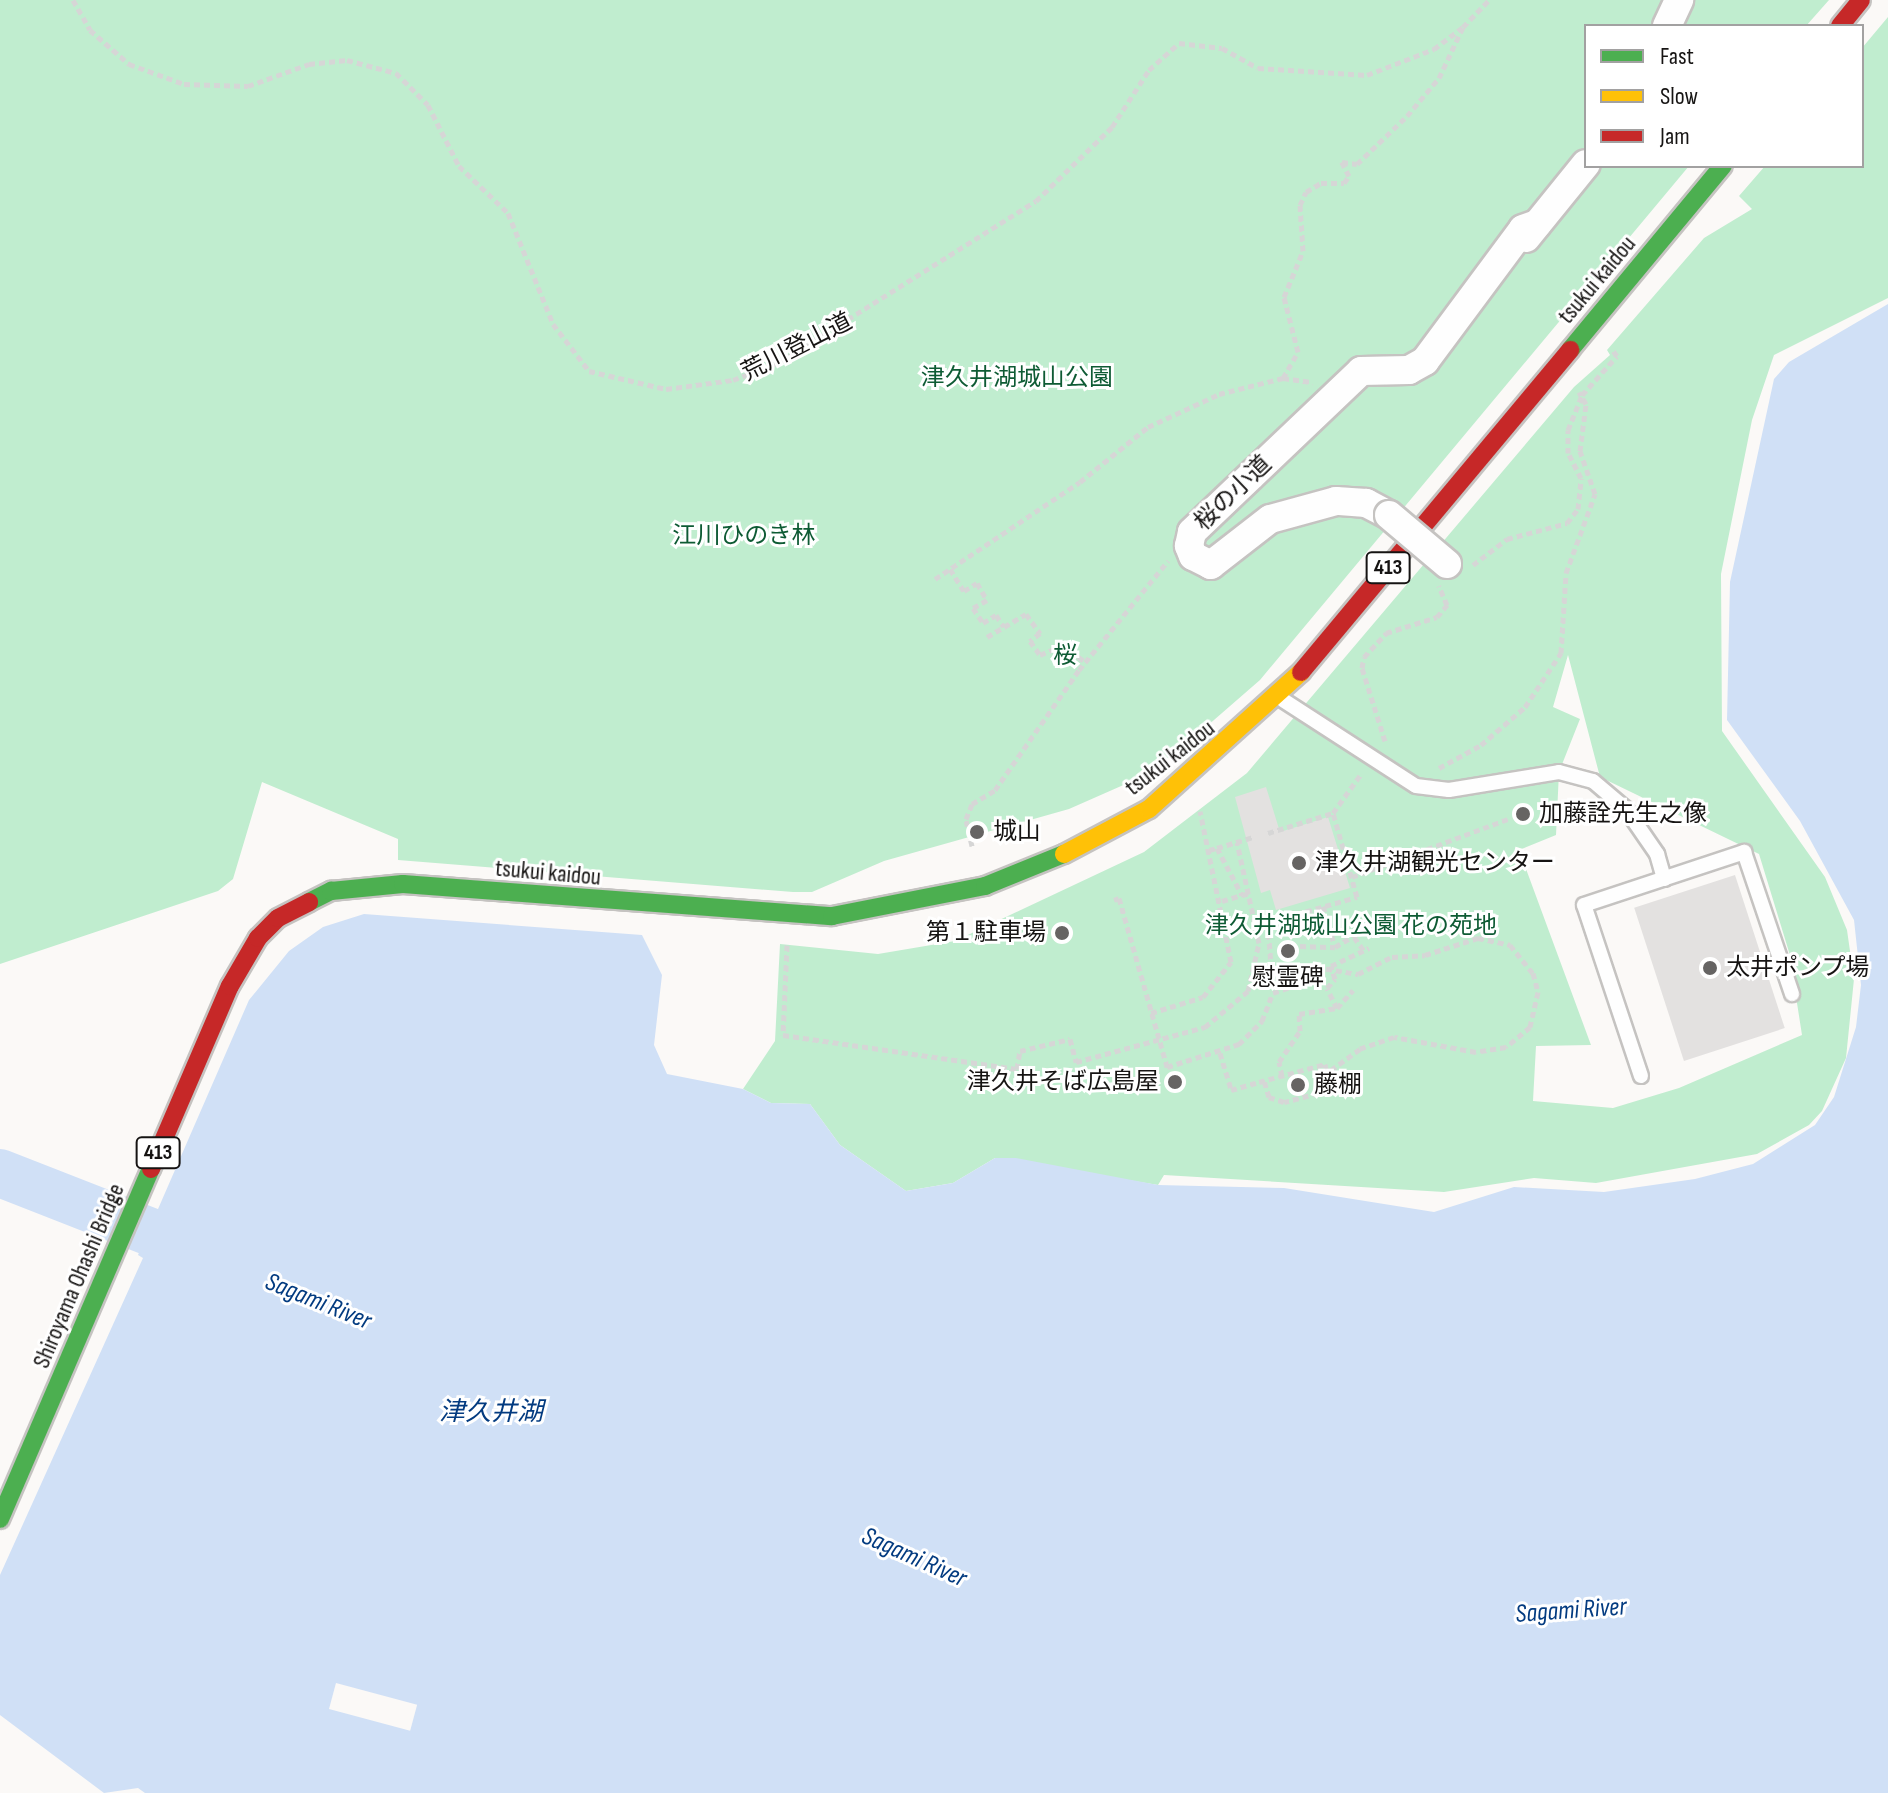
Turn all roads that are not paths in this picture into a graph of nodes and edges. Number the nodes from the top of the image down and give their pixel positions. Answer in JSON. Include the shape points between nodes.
{"nodes":[{"id":1,"x":1679,"y":0,"type":"edge"},
{"id":2,"x":1861,"y":0,"type":"edge"},
{"id":3,"x":1668,"y":24,"type":"edge"},
{"id":4,"x":1842,"y":24,"type":"edge"},
{"id":5,"x":1584,"y":166,"type":"edge"},
{"id":6,"x":1721,"y":168,"type":"edge"},
{"id":7,"x":1453,"y":570,"type":"road end"},
{"id":8,"x":1280,"y":697,"type":"junction"},
{"id":9,"x":1664,"y":879,"type":"junction"},
{"id":10,"x":403,"y":884,"type":"joint"},
{"id":11,"x":1792,"y":994,"type":"dead end"},
{"id":12,"x":1641,"y":1076,"type":"dead end"},
{"id":13,"x":0,"y":1519,"type":"edge"}],
"edges":[{"from":1,"to":3,"type":"street"},
{"from":2,"to":4,"type":"highway"},
{"from":5,"to":7,"type":"street","name":"桜の小道","bridge":true,"via":[[1537,224],[1523,229],[1436,347],[1409,370],[1361,371],[1192,532],[1193,556],[1211,565],[1270,519],[1306,506],[1366,503],[1389,515]]},
{"from":6,"to":8,"type":"highway","name":"tsukui kaidou","number":"413"},
{"from":8,"to":9,"type":"lane","via":[[1433,790],[1559,772],[1593,781],[1626,809],[1657,854]]},
{"from":8,"to":10,"type":"highway","name":"tsukui kaidou","number":"413","via":[[1149,809],[1086,845],[985,886],[916,903],[784,916]]},
{"from":9,"to":11,"type":"lane","via":[[1744,852]]},
{"from":9,"to":12,"type":"lane","via":[[1584,905]]},
{"from":10,"to":13,"type":"highway","name":"Shiroyama Ohashi Bridge","number":"413","via":[[357,884],[304,903],[268,928],[243,960]]}]}
